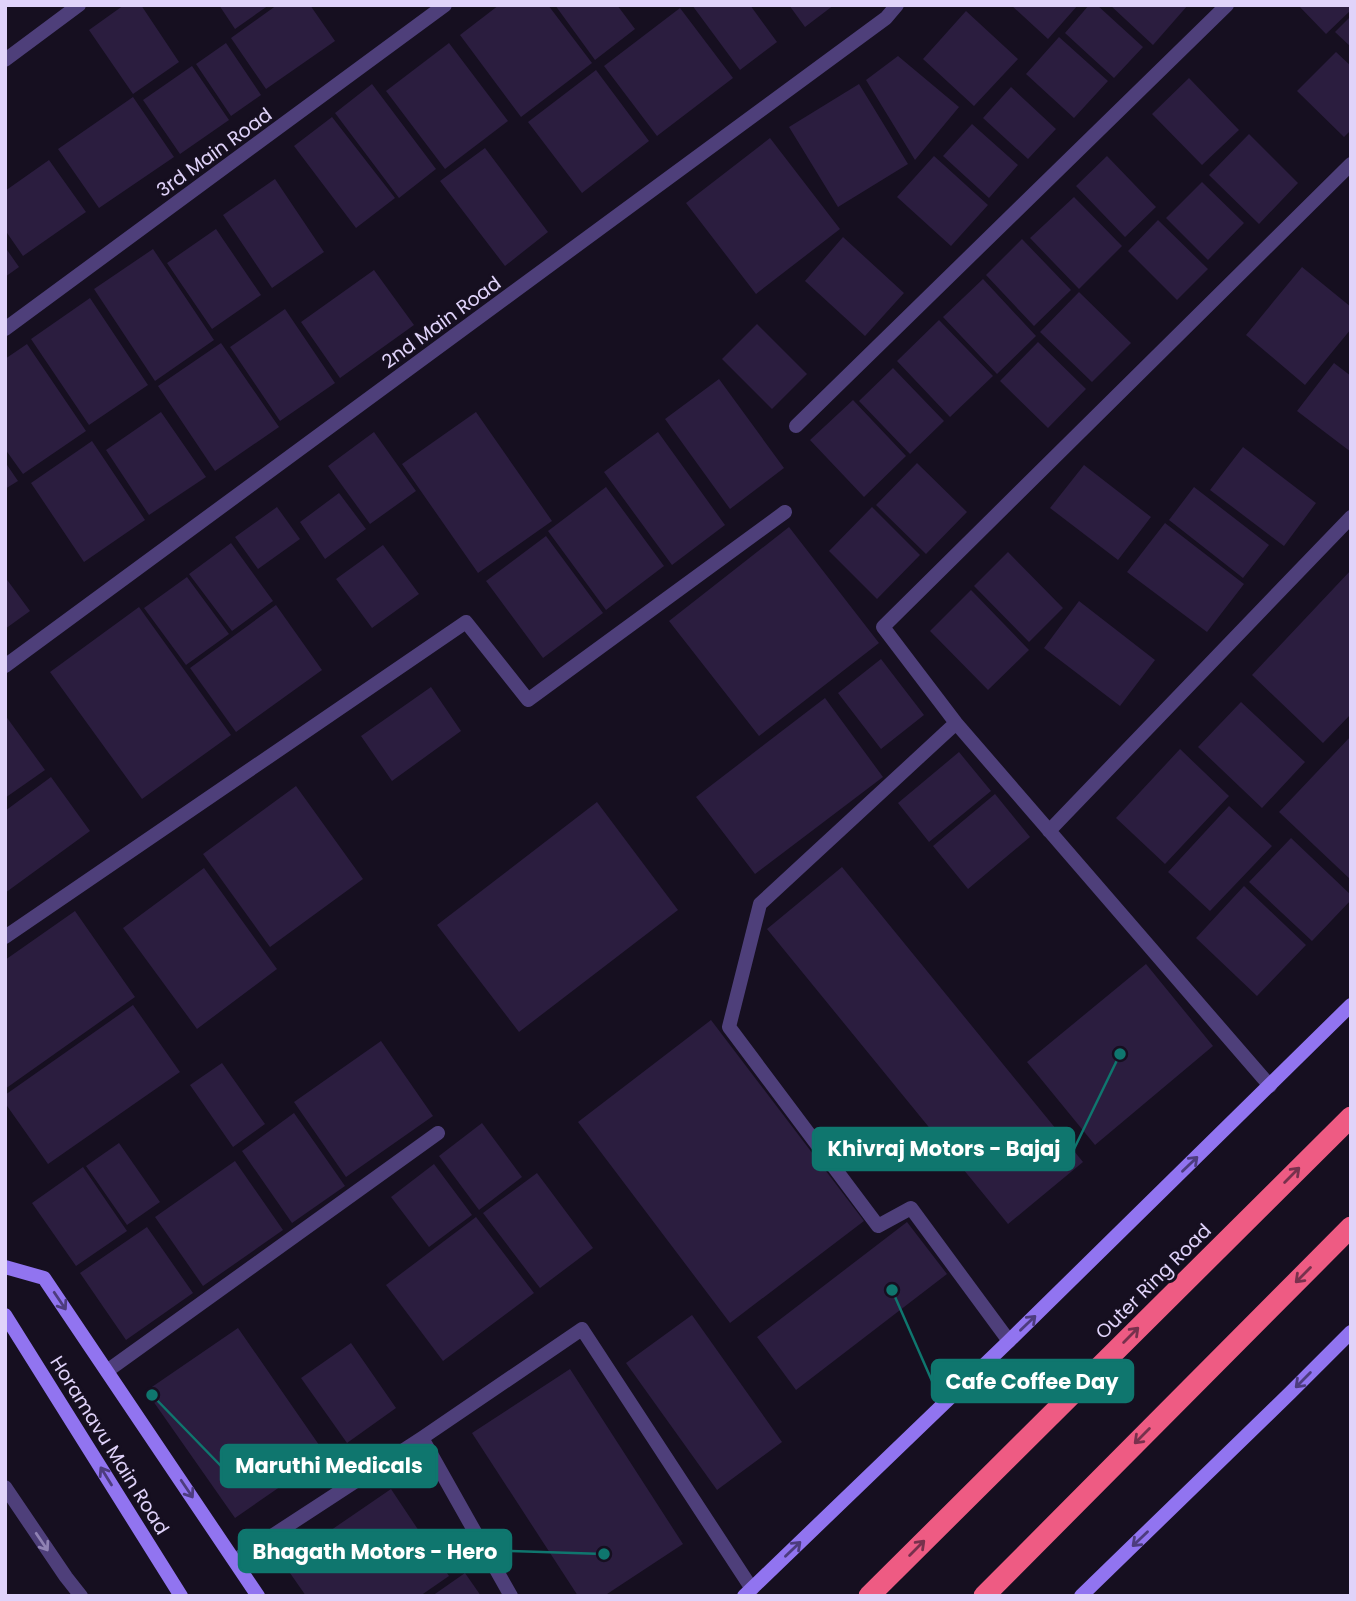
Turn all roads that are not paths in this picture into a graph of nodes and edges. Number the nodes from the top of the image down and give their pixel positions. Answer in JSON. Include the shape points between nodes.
{"nodes":[{"id":1,"x":79,"y":5,"type":"edge"},
{"id":2,"x":445,"y":5,"type":"edge"},
{"id":3,"x":897,"y":5,"type":"edge"},
{"id":4,"x":1227,"y":5,"type":"edge"},
{"id":5,"x":5,"y":60,"type":"edge"},
{"id":6,"x":1351,"y":164,"type":"edge"},
{"id":7,"x":5,"y":329,"type":"edge"},
{"id":8,"x":796,"y":426,"type":"dead end"},
{"id":9,"x":785,"y":512,"type":"dead end"},
{"id":10,"x":1351,"y":517,"type":"edge"},
{"id":11,"x":5,"y":666,"type":"edge"},
{"id":12,"x":956,"y":723,"type":"junction"},
{"id":13,"x":1049,"y":831,"type":"junction"},
{"id":14,"x":5,"y":937,"type":"edge"},
{"id":15,"x":1351,"y":1005,"type":"edge"},
{"id":16,"x":1270,"y":1086,"type":"junction"},
{"id":17,"x":1351,"y":1117,"type":"edge"},
{"id":18,"x":438,"y":1133,"type":"dead end"},
{"id":19,"x":1351,"y":1227,"type":"edge"},
{"id":20,"x":5,"y":1267,"type":"edge"},
{"id":21,"x":5,"y":1315,"type":"edge"},
{"id":22,"x":1351,"y":1332,"type":"edge"},
{"id":23,"x":1010,"y":1341,"type":"junction"},
{"id":24,"x":107,"y":1371,"type":"junction"},
{"id":25,"x":422,"y":1438,"type":"junction"},
{"id":26,"x":5,"y":1487,"type":"edge"},
{"id":27,"x":235,"y":1560,"type":"junction"},
{"id":28,"x":748,"y":1592,"type":"edge"},
{"id":29,"x":81,"y":1596,"type":"edge"},
{"id":30,"x":181,"y":1596,"type":"edge"},
{"id":31,"x":258,"y":1596,"type":"edge"},
{"id":32,"x":511,"y":1596,"type":"edge"},
{"id":33,"x":869,"y":1596,"type":"edge"},
{"id":34,"x":984,"y":1596,"type":"edge"},
{"id":35,"x":1080,"y":1596,"type":"edge"}],
"edges":[{"from":1,"to":5,"type":"street"},
{"from":2,"to":7,"type":"street","name":"3rd Main Road"},
{"from":3,"to":11,"type":"street","name":"2nd Main Road","via":[[886,18]]},
{"from":4,"to":8,"type":"street"},
{"from":6,"to":12,"type":"street","via":[[883,627]]},
{"from":9,"to":14,"type":"street","via":[[528,700],[466,622]]},
{"from":10,"to":13,"type":"street"},
{"from":12,"to":13,"type":"street"},
{"from":12,"to":23,"type":"street","via":[[760,904],[729,1027],[878,1226],[911,1208]]},
{"from":13,"to":16,"type":"street"},
{"from":15,"to":16,"type":"street"},
{"from":23,"to":16,"type":"street","one_way":true},
{"from":33,"to":17,"type":"highway","name":"Outer Ring Road","one_way":true},
{"from":18,"to":24,"type":"street"},
{"from":19,"to":34,"type":"highway","one_way":true},
{"from":20,"to":24,"type":"street","name":"Horamavu Main Road","one_way":true,"via":[[44,1278]]},
{"from":30,"to":21,"type":"street","name":"Horamavu Main Road","one_way":true},
{"from":22,"to":35,"type":"street","one_way":true},
{"from":28,"to":23,"type":"street","one_way":true},
{"from":24,"to":27,"type":"street","name":"Horamavu Main Road","one_way":true},
{"from":25,"to":27,"type":"street"},
{"from":25,"to":28,"type":"street","via":[[582,1329]]},
{"from":25,"to":32,"type":"street"},
{"from":26,"to":29,"type":"street","one_way":true},
{"from":27,"to":31,"type":"street","name":"Horamavu Main Road"}]}
